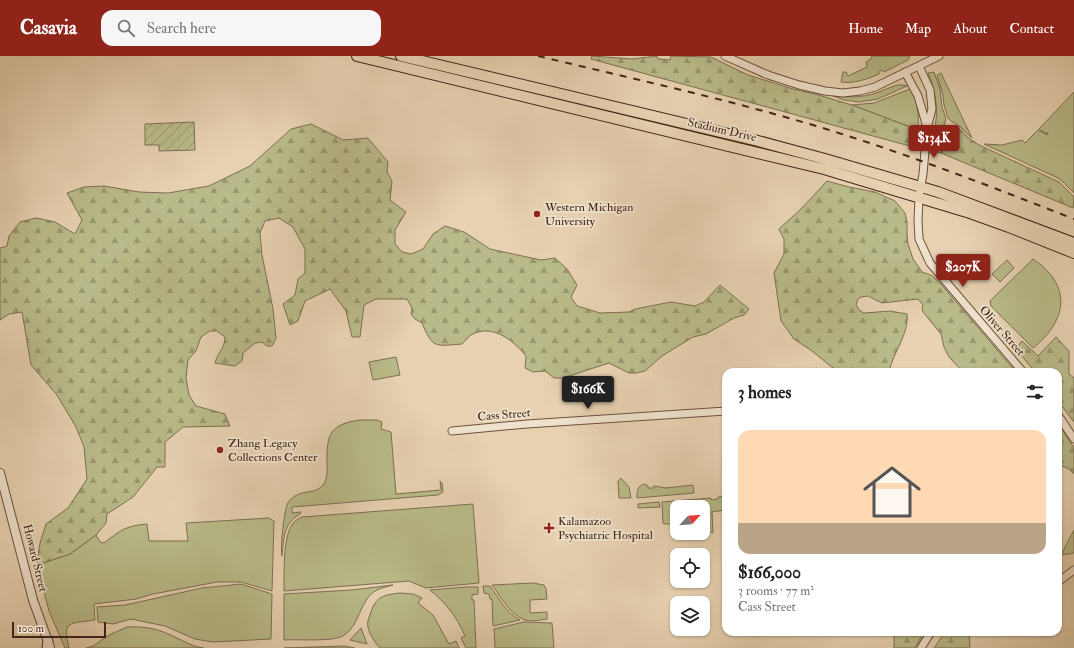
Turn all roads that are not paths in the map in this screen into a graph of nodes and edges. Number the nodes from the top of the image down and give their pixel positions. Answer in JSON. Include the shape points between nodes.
{"nodes":[{"id":1,"x":357,"y":56,"type":"edge"},
{"id":2,"x":401,"y":56,"type":"edge"},
{"id":3,"x":725,"y":56,"type":"edge"},
{"id":4,"x":939,"y":56,"type":"edge"},
{"id":5,"x":919,"y":66,"type":"junction"},
{"id":6,"x":905,"y":72,"type":"junction"},
{"id":7,"x":927,"y":128,"type":"junction"},
{"id":8,"x":920,"y":187,"type":"junction"},
{"id":9,"x":919,"y":197,"type":"junction"},
{"id":10,"x":1074,"y":243,"type":"edge"},
{"id":11,"x":1074,"y":253,"type":"edge"},
{"id":12,"x":1020,"y":368,"type":"edge"},
{"id":13,"x":722,"y":411,"type":"edge"},
{"id":14,"x":1062,"y":421,"type":"edge"},
{"id":15,"x":452,"y":431,"type":"dead end"},
{"id":16,"x":1074,"y":439,"type":"edge"},
{"id":17,"x":0,"y":472,"type":"edge"},
{"id":18,"x":1074,"y":570,"type":"edge"},
{"id":19,"x":1062,"y":579,"type":"edge"},
{"id":20,"x":928,"y":636,"type":"edge"},
{"id":21,"x":48,"y":646,"type":"edge"},
{"id":22,"x":921,"y":648,"type":"edge"}],
"edges":[{"from":1,"to":9,"type":"main road","name":"Stadium Drive","via":[[801,162]]},
{"from":2,"to":8,"type":"main road","name":"Stadium Drive","via":[[782,148]]},
{"from":3,"to":6,"type":"street","via":[[768,75],[835,93],[875,87]]},
{"from":4,"to":5,"type":"street"},
{"from":5,"to":6,"type":"street"},
{"from":5,"to":7,"type":"street","name":"Oliver Street","via":[[932,99]]},
{"from":6,"to":7,"type":"street","name":"Oliver Street","via":[[918,96]]},
{"from":7,"to":8,"type":"street","name":"Oliver Street"},
{"from":8,"to":9,"type":"street","name":"Oliver Street"},
{"from":8,"to":10,"type":"main road","name":"Stadium Drive"},
{"from":9,"to":11,"type":"main road","name":"Stadium Drive","via":[[1009,227]]},
{"from":9,"to":12,"type":"street","name":"Oliver Street","via":[[919,239],[927,258]]},
{"from":13,"to":15,"type":"street","name":"Cass Street"},
{"from":14,"to":16,"type":"street"},
{"from":17,"to":21,"type":"street","name":"Howard Street","via":[[33,600]]},
{"from":18,"to":19,"type":"street"},
{"from":20,"to":22,"type":"street"}]}
